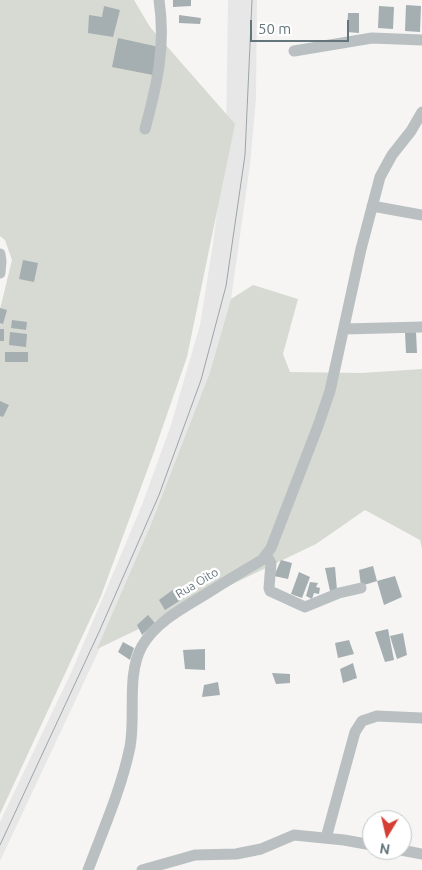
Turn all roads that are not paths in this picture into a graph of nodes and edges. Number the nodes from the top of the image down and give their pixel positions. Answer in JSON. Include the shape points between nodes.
{"nodes":[{"id":1,"x":159,"y":0,"type":"edge"},
{"id":2,"x":422,"y":40,"type":"edge"},
{"id":3,"x":294,"y":51,"type":"dead end"},
{"id":4,"x":422,"y":112,"type":"edge"},
{"id":5,"x":146,"y":129,"type":"dead end"},
{"id":6,"x":372,"y":206,"type":"junction"},
{"id":7,"x":422,"y":215,"type":"edge"},
{"id":8,"x":0,"y":254,"type":"edge"},
{"id":9,"x":0,"y":273,"type":"edge"},
{"id":10,"x":422,"y":327,"type":"edge"},
{"id":11,"x":344,"y":330,"type":"junction"},
{"id":12,"x":266,"y":555,"type":"junction"},
{"id":13,"x":360,"y":588,"type":"dead end"},
{"id":14,"x":422,"y":718,"type":"edge"},
{"id":15,"x":326,"y":838,"type":"junction"},
{"id":16,"x":362,"y":843,"type":"edge"},
{"id":17,"x":88,"y":870,"type":"edge"},
{"id":18,"x":142,"y":870,"type":"edge"}],
"edges":[{"from":1,"to":5,"type":"street","via":[[162,52]]},
{"from":2,"to":3,"type":"street","via":[[372,38]]},
{"from":4,"to":6,"type":"street","name":"Rua Oito","via":[[380,177]]},
{"from":6,"to":7,"type":"street"},
{"from":6,"to":11,"type":"street","name":"Rua Oito"},
{"from":8,"to":9,"type":"street"},
{"from":10,"to":11,"type":"street"},
{"from":11,"to":12,"type":"street","name":"Rua Oito","via":[[318,426]]},
{"from":12,"to":13,"type":"street","via":[[271,563],[270,591],[306,607]]},
{"from":12,"to":17,"type":"street","name":"Rua Oito","via":[[172,614],[142,646],[136,660],[130,745],[124,774]]},
{"from":14,"to":15,"type":"street","via":[[378,716],[362,721],[355,732]]},
{"from":15,"to":16,"type":"street"},
{"from":15,"to":18,"type":"street","via":[[294,835],[261,849],[236,854],[195,855]]}]}
